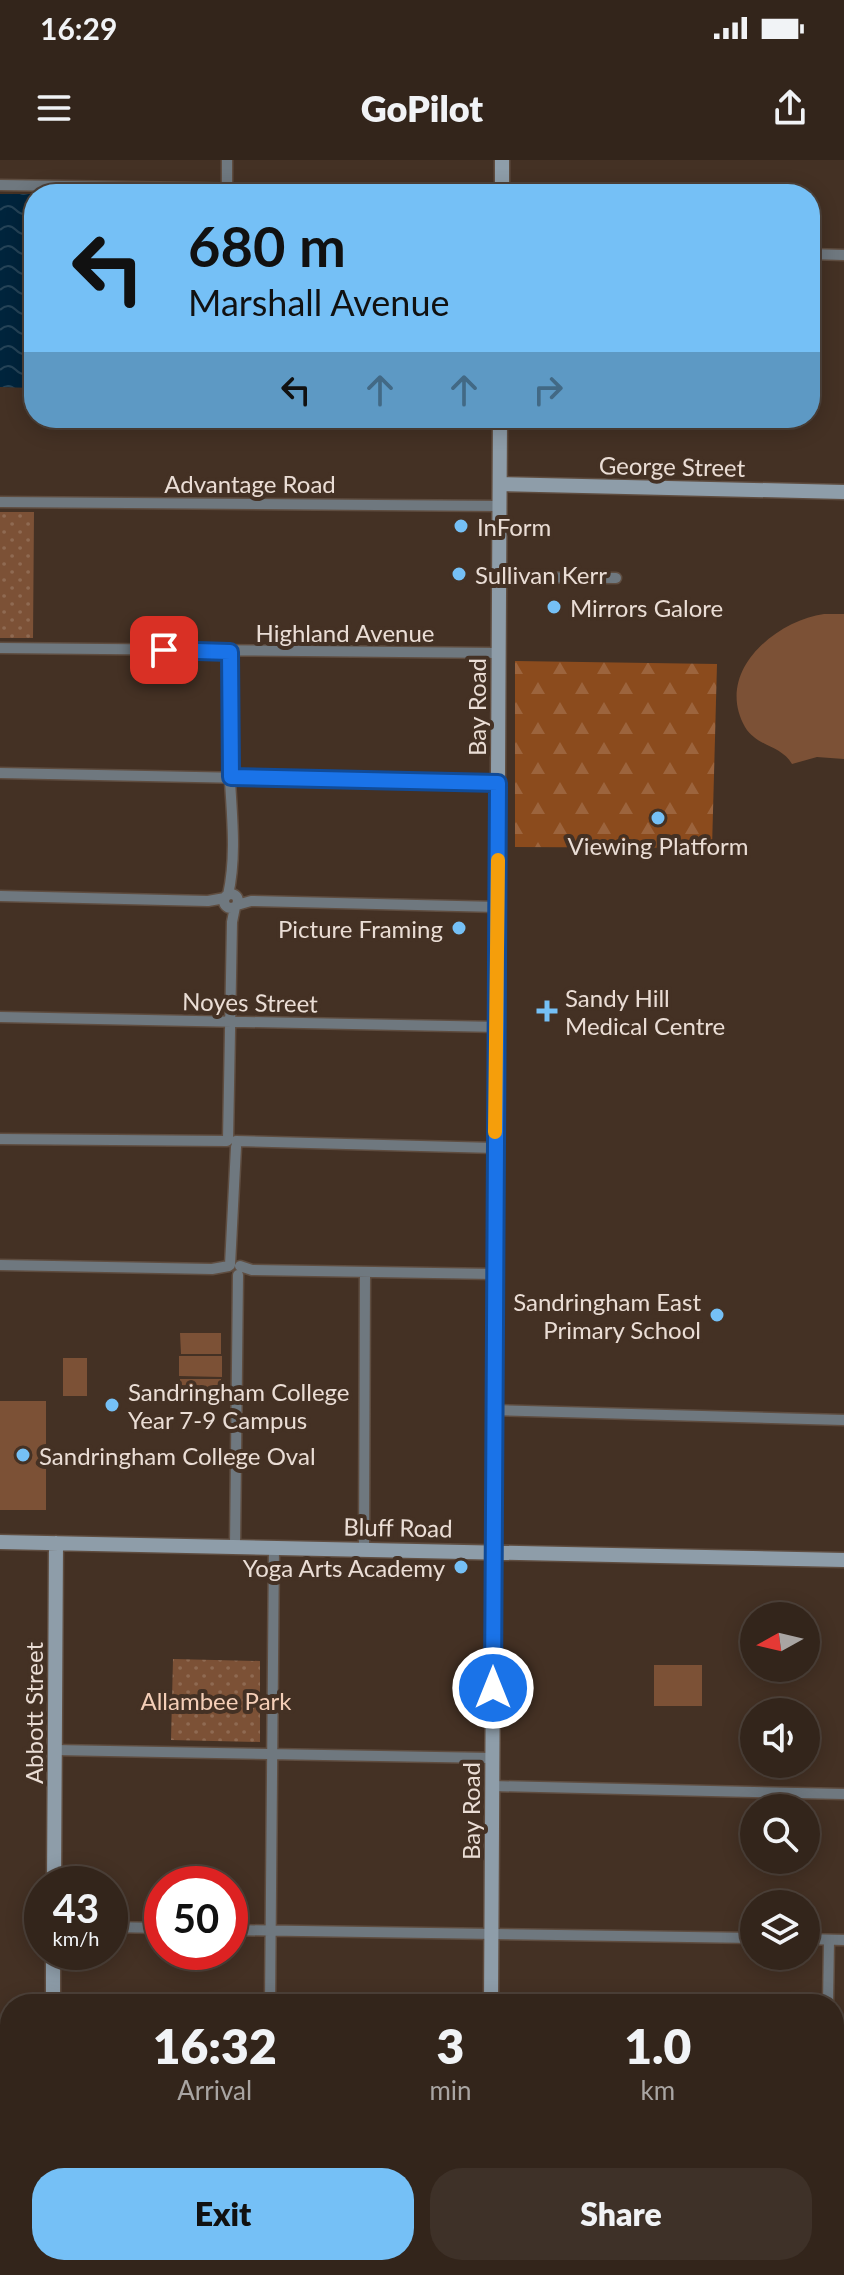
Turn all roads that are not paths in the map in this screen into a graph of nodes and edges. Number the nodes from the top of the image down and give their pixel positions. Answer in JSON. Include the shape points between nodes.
{"nodes":[{"id":1,"x":227,"y":160,"type":"edge"},
{"id":2,"x":502,"y":160,"type":"edge"},
{"id":3,"x":227,"y":184,"type":"edge"},
{"id":4,"x":502,"y":184,"type":"edge"},
{"id":5,"x":0,"y":185,"type":"edge"},
{"id":6,"x":24,"y":186,"type":"edge"},
{"id":7,"x":820,"y":254,"type":"edge"},
{"id":8,"x":844,"y":255,"type":"edge"},
{"id":9,"x":500,"y":428,"type":"edge"},
{"id":10,"x":500,"y":484,"type":"junction"},
{"id":11,"x":844,"y":492,"type":"edge"},
{"id":12,"x":0,"y":502,"type":"edge"},
{"id":13,"x":500,"y":506,"type":"junction"},
{"id":14,"x":499,"y":577,"type":"junction"},
{"id":15,"x":616,"y":578,"type":"dead end"},
{"id":16,"x":0,"y":648,"type":"edge"},
{"id":17,"x":230,"y":652,"type":"junction"},
{"id":18,"x":499,"y":653,"type":"junction"},
{"id":19,"x":0,"y":773,"type":"edge"},
{"id":20,"x":231,"y":777,"type":"junction"},
{"id":21,"x":498,"y":783,"type":"junction"},
{"id":22,"x":0,"y":896,"type":"edge"},
{"id":23,"x":231,"y":901,"type":"junction"},
{"id":24,"x":498,"y":907,"type":"junction"},
{"id":25,"x":0,"y":1017,"type":"edge"},
{"id":26,"x":231,"y":1022,"type":"junction"},
{"id":27,"x":499,"y":1027,"type":"junction"},
{"id":28,"x":0,"y":1139,"type":"edge"},
{"id":29,"x":233,"y":1143,"type":"junction"},
{"id":30,"x":495,"y":1148,"type":"junction"},
{"id":31,"x":0,"y":1265,"type":"edge"},
{"id":32,"x":234,"y":1270,"type":"junction"},
{"id":33,"x":365,"y":1272,"type":"junction"},
{"id":34,"x":494,"y":1274,"type":"junction"},
{"id":35,"x":494,"y":1410,"type":"junction"},
{"id":36,"x":844,"y":1420,"type":"edge"},
{"id":37,"x":0,"y":1542,"type":"edge"},
{"id":38,"x":56,"y":1543,"type":"junction"},
{"id":39,"x":235,"y":1546,"type":"junction"},
{"id":40,"x":274,"y":1547,"type":"junction"},
{"id":41,"x":364,"y":1549,"type":"junction"},
{"id":42,"x":493,"y":1551,"type":"junction"},
{"id":43,"x":844,"y":1560,"type":"edge"},
{"id":44,"x":55,"y":1750,"type":"junction"},
{"id":45,"x":273,"y":1754,"type":"junction"},
{"id":46,"x":492,"y":1758,"type":"junction"},
{"id":47,"x":492,"y":1786,"type":"junction"},
{"id":48,"x":844,"y":1794,"type":"edge"},
{"id":49,"x":54,"y":1866,"type":"edge"},
{"id":50,"x":248,"y":1930,"type":"edge"},
{"id":51,"x":271,"y":1930,"type":"junction"},
{"id":52,"x":491,"y":1932,"type":"junction"},
{"id":53,"x":740,"y":1938,"type":"edge"},
{"id":54,"x":820,"y":1940,"type":"edge"},
{"id":55,"x":829,"y":1940,"type":"junction"},
{"id":56,"x":844,"y":1940,"type":"edge"},
{"id":57,"x":53,"y":1970,"type":"edge"},
{"id":58,"x":53,"y":1994,"type":"edge"},
{"id":59,"x":270,"y":1994,"type":"edge"},
{"id":60,"x":491,"y":1994,"type":"edge"},
{"id":61,"x":828,"y":1994,"type":"edge"}],
"edges":[{"from":1,"to":3,"type":"street"},
{"from":2,"to":4,"type":"main road"},
{"from":5,"to":6,"type":"street"},
{"from":7,"to":8,"type":"street"},
{"from":9,"to":10,"type":"main road","name":"Bay Road"},
{"from":10,"to":11,"type":"main road","name":"George Street"},
{"from":10,"to":13,"type":"main road","name":"Bay Road"},
{"from":12,"to":13,"type":"street","name":"Advantage Road"},
{"from":13,"to":14,"type":"main road","name":"Bay Road"},
{"from":14,"to":15,"type":"street"},
{"from":14,"to":18,"type":"main road","name":"Bay Road"},
{"from":16,"to":17,"type":"street","name":"Highland Avenue"},
{"from":17,"to":18,"type":"street","name":"Highland Avenue"},
{"from":17,"to":20,"type":"street"},
{"from":18,"to":21,"type":"main road","name":"Bay Road"},
{"from":19,"to":20,"type":"street"},
{"from":20,"to":21,"type":"street"},
{"from":20,"to":23,"type":"street"},
{"from":21,"to":24,"type":"main road","name":"Bay Road"},
{"from":22,"to":23,"type":"street"},
{"from":23,"to":24,"type":"street"},
{"from":23,"to":26,"type":"street"},
{"from":24,"to":27,"type":"main road","name":"Bay Road"},
{"from":25,"to":26,"type":"street","name":"Noyes Street"},
{"from":26,"to":27,"type":"street","name":"Noyes Street"},
{"from":26,"to":29,"type":"street"},
{"from":27,"to":30,"type":"main road","name":"Bay Road"},
{"from":28,"to":29,"type":"street"},
{"from":29,"to":30,"type":"street"},
{"from":29,"to":32,"type":"street"},
{"from":30,"to":34,"type":"main road","name":"Bay Road"},
{"from":31,"to":32,"type":"street"},
{"from":32,"to":33,"type":"street"},
{"from":32,"to":39,"type":"street"},
{"from":33,"to":34,"type":"street"},
{"from":33,"to":41,"type":"street"},
{"from":34,"to":35,"type":"main road","name":"Bay Road"},
{"from":35,"to":36,"type":"street"},
{"from":35,"to":42,"type":"main road","name":"Bay Road"},
{"from":37,"to":38,"type":"main road","name":"Bluff Road"},
{"from":38,"to":39,"type":"main road","name":"Bluff Road"},
{"from":38,"to":44,"type":"main road","name":"Abbott Street"},
{"from":39,"to":40,"type":"main road","name":"Bluff Road"},
{"from":40,"to":41,"type":"main road","name":"Bluff Road"},
{"from":40,"to":45,"type":"street"},
{"from":41,"to":42,"type":"main road","name":"Bluff Road"},
{"from":42,"to":43,"type":"main road","name":"Bluff Road"},
{"from":42,"to":46,"type":"main road","name":"Bay Road"},
{"from":44,"to":45,"type":"street"},
{"from":44,"to":49,"type":"main road","name":"Abbott Street"},
{"from":45,"to":46,"type":"street"},
{"from":45,"to":51,"type":"street"},
{"from":46,"to":47,"type":"main road","name":"Bay Road"},
{"from":47,"to":48,"type":"street"},
{"from":47,"to":52,"type":"main road","name":"Bay Road"},
{"from":50,"to":51,"type":"street"},
{"from":51,"to":52,"type":"street"},
{"from":51,"to":59,"type":"street"},
{"from":52,"to":53,"type":"street"},
{"from":52,"to":60,"type":"main road","name":"Bay Road"},
{"from":54,"to":55,"type":"street"},
{"from":55,"to":56,"type":"street"},
{"from":55,"to":61,"type":"street"},
{"from":57,"to":58,"type":"main road"}]}
